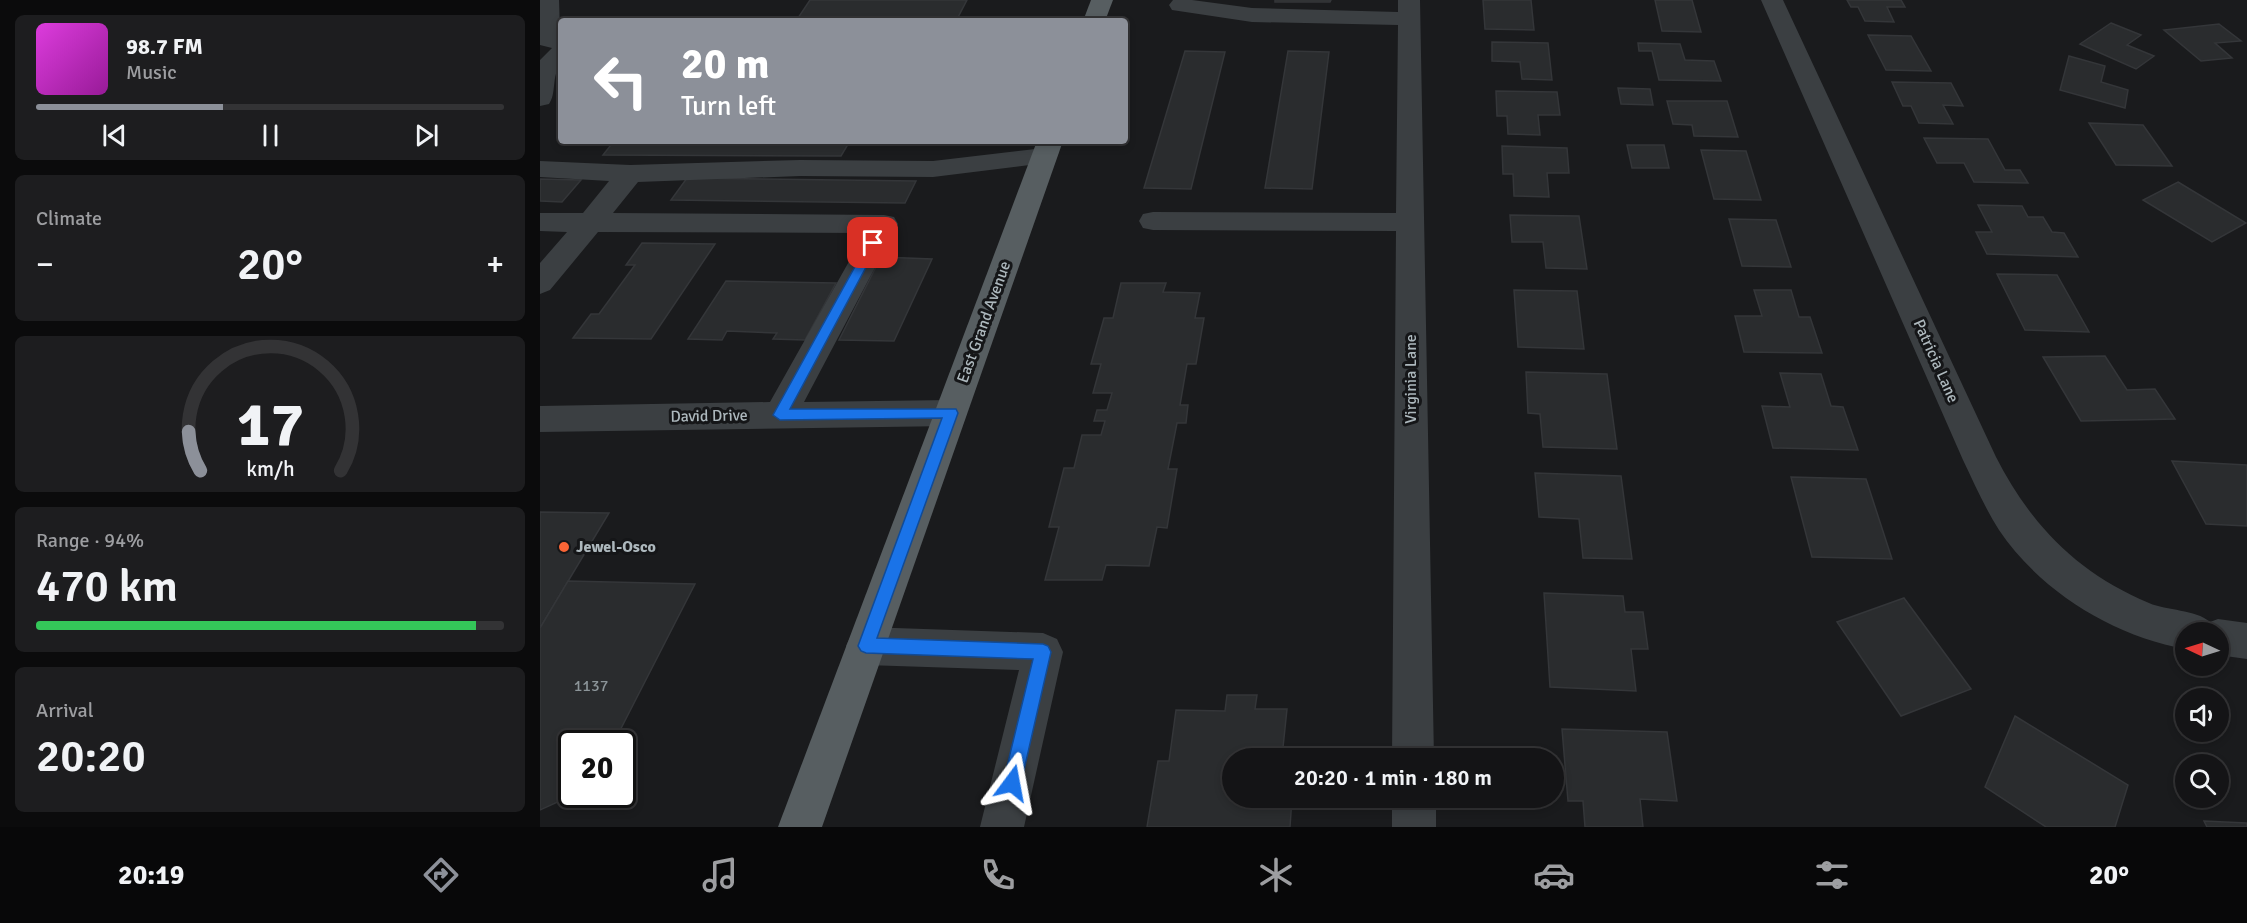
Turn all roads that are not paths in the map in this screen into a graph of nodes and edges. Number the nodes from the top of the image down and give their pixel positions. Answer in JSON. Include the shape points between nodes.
{"nodes":[{"id":1,"x":548,"y":0,"type":"edge"},
{"id":2,"x":1102,"y":0,"type":"edge"},
{"id":3,"x":1772,"y":0,"type":"edge"},
{"id":4,"x":1180,"y":5,"type":"dead end"},
{"id":5,"x":1409,"y":10,"type":"edge"},
{"id":6,"x":1095,"y":18,"type":"edge"},
{"id":7,"x":558,"y":41,"type":"edge"},
{"id":8,"x":558,"y":55,"type":"edge"},
{"id":9,"x":540,"y":99,"type":"edge"},
{"id":10,"x":1047,"y":148,"type":"edge"},
{"id":11,"x":540,"y":170,"type":"edge"},
{"id":12,"x":630,"y":174,"type":"junction"},
{"id":13,"x":1153,"y":221,"type":"dead end"},
{"id":14,"x":540,"y":222,"type":"edge"},
{"id":15,"x":590,"y":222,"type":"junction"},
{"id":16,"x":1410,"y":222,"type":"junction"},
{"id":17,"x":540,"y":283,"type":"edge"},
{"id":18,"x":951,"y":413,"type":"junction"},
{"id":19,"x":780,"y":415,"type":"junction"},
{"id":20,"x":540,"y":419,"type":"edge"},
{"id":21,"x":2175,"y":629,"type":"edge"},
{"id":22,"x":2229,"y":639,"type":"edge"},
{"id":23,"x":2247,"y":641,"type":"edge"},
{"id":24,"x":866,"y":646,"type":"junction"},
{"id":25,"x":1413,"y":748,"type":"edge"},
{"id":26,"x":1414,"y":808,"type":"edge"},
{"id":27,"x":800,"y":827,"type":"edge"},
{"id":28,"x":1002,"y":827,"type":"edge"},
{"id":29,"x":1414,"y":827,"type":"edge"}],
"edges":[{"from":1,"to":7,"type":"street","via":[[549,41]]},
{"from":2,"to":6,"type":"main road"},
{"from":3,"to":21,"type":"street","name":"Patricia Lane","via":[[1996,494],[2014,522],[2044,555],[2080,585],[2115,607]]},
{"from":4,"to":5,"type":"street","via":[[1252,15]]},
{"from":5,"to":16,"type":"street","name":"Virginia Lane"},
{"from":8,"to":9,"type":"street","via":[[545,68]]},
{"from":10,"to":12,"type":"street","via":[[933,169],[800,168]]},
{"from":10,"to":18,"type":"main road","name":"East Grand Avenue"},
{"from":11,"to":12,"type":"street"},
{"from":12,"to":15,"type":"street"},
{"from":13,"to":16,"type":"street"},
{"from":14,"to":15,"type":"street"},
{"from":15,"to":17,"type":"street"},
{"from":15,"to":19,"type":"street","via":[[884,224]]},
{"from":16,"to":25,"type":"street","name":"Virginia Lane"},
{"from":18,"to":19,"type":"street","name":"David Drive"},
{"from":18,"to":24,"type":"main road","name":"East Grand Avenue"},
{"from":19,"to":20,"type":"street","name":"David Drive"},
{"from":22,"to":23,"type":"street"},
{"from":24,"to":27,"type":"main road","name":"East Grand Avenue"},
{"from":24,"to":28,"type":"street","via":[[1043,652]]},
{"from":26,"to":29,"type":"street"}]}
